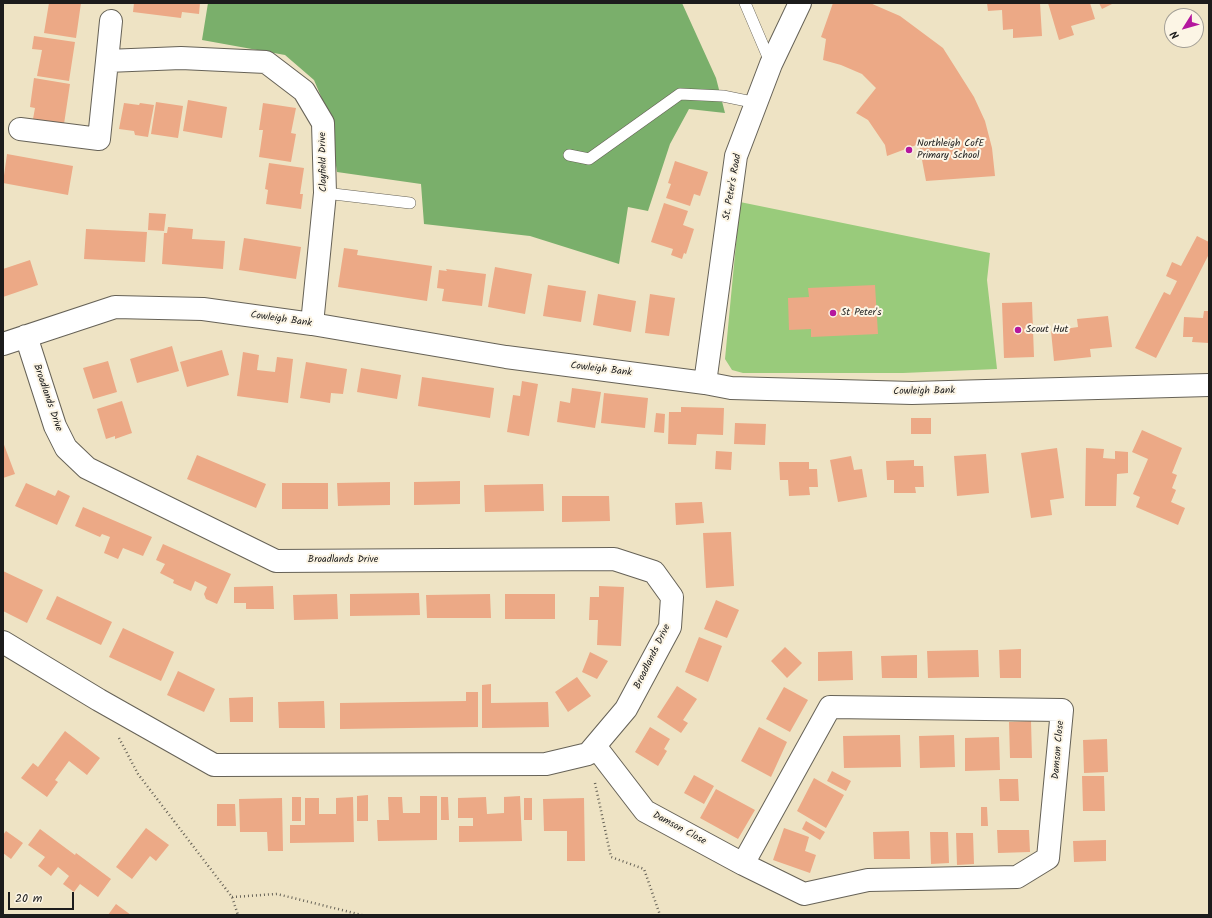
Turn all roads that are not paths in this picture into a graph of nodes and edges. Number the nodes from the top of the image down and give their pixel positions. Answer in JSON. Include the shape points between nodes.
{"nodes":[{"id":1,"x":745,"y":3,"type":"edge"},
{"id":2,"x":800,"y":3,"type":"edge"},
{"id":3,"x":111,"y":21,"type":"dead end"},
{"id":4,"x":107,"y":61,"type":"junction"},
{"id":5,"x":771,"y":64,"type":"junction"},
{"id":6,"x":757,"y":103,"type":"junction"},
{"id":7,"x":20,"y":129,"type":"dead end"},
{"id":8,"x":569,"y":155,"type":"dead end"},
{"id":9,"x":325,"y":193,"type":"junction"},
{"id":10,"x":410,"y":203,"type":"dead end"},
{"id":11,"x":312,"y":324,"type":"junction"},
{"id":12,"x":26,"y":336,"type":"junction"},
{"id":13,"x":3,"y":344,"type":"edge"},
{"id":14,"x":705,"y":383,"type":"junction"},
{"id":15,"x":1209,"y":384,"type":"edge"},
{"id":16,"x":3,"y":642,"type":"edge"},
{"id":17,"x":592,"y":750,"type":"junction"},
{"id":18,"x":743,"y":864,"type":"junction"}],
"edges":[{"from":1,"to":5,"type":"lane"},
{"from":2,"to":5,"type":"street","name":"St. Peter's Road"},
{"from":3,"to":4,"type":"street"},
{"from":4,"to":7,"type":"street","via":[[99,139]]},
{"from":4,"to":9,"type":"street","name":"Clayfield Drive","via":[[181,58],[266,62],[304,91],[323,124]]},
{"from":5,"to":6,"type":"street","name":"St. Peter's Road"},
{"from":6,"to":8,"type":"lane","via":[[724,96],[680,94],[589,160]]},
{"from":6,"to":14,"type":"street","name":"St. Peter's Road","via":[[736,156]]},
{"from":9,"to":10,"type":"lane"},
{"from":9,"to":11,"type":"street","name":"Clayfield Drive"},
{"from":11,"to":12,"type":"street","name":"Cowleigh Bank","via":[[203,309],[115,307]]},
{"from":11,"to":14,"type":"street","name":"Cowleigh Bank","via":[[506,358]]},
{"from":12,"to":13,"type":"street","name":"Cowleigh Bank"},
{"from":12,"to":17,"type":"street","name":"Broadlands Drive","via":[[55,426],[66,448],[87,468],[276,561],[614,560],[654,572],[672,597],[670,627],[626,709]]},
{"from":14,"to":15,"type":"street","name":"Cowleigh Bank","via":[[731,388],[912,393]]},
{"from":16,"to":17,"type":"street","via":[[214,765],[546,764]]},
{"from":17,"to":18,"type":"street","name":"Damson Close","via":[[645,811]]},
{"from":18,"to":18,"type":"street","name":"Damson Close","via":[[830,707],[1062,710],[1048,858],[1017,877],[868,880],[804,894]]}]}
